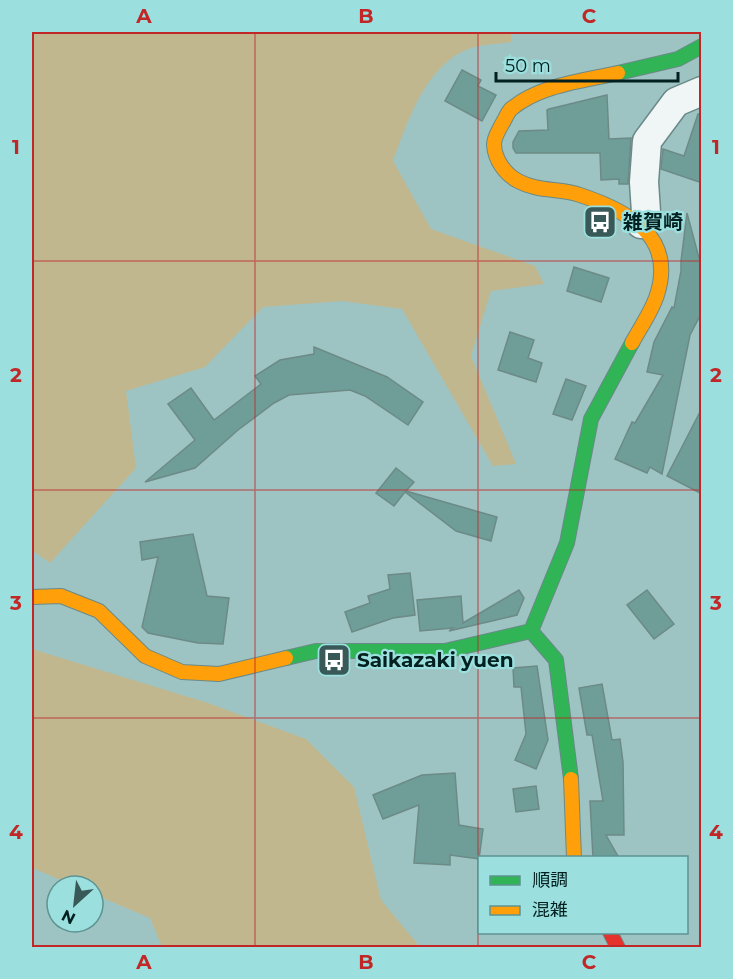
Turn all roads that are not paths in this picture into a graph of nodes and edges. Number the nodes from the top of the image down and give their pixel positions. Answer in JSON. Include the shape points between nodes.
{"nodes":[{"id":1,"x":702,"y":45,"type":"edge"},
{"id":2,"x":702,"y":91,"type":"edge"},
{"id":3,"x":641,"y":224,"type":"junction"},
{"id":4,"x":32,"y":597,"type":"edge"},
{"id":5,"x":531,"y":631,"type":"junction"},
{"id":6,"x":574,"y":856,"type":"edge"},
{"id":7,"x":611,"y":934,"type":"edge"},
{"id":8,"x":618,"y":948,"type":"edge"}],
"edges":[{"from":1,"to":3,"type":"main road","via":[[678,58],[542,91],[510,110],[494,138],[495,154],[506,172],[518,181],[536,189],[578,194]]},
{"from":2,"to":3,"type":"street","via":[[676,102],[647,141],[646,212]]},
{"from":3,"to":5,"type":"main road","via":[[653,238],[663,267],[657,296],[591,419],[567,543]]},
{"from":4,"to":5,"type":"main road","via":[[61,597],[99,612],[145,656],[182,672],[219,674],[316,651],[445,651]]},
{"from":5,"to":6,"type":"main road","via":[[556,660],[570,767]]},
{"from":7,"to":8,"type":"main road"}]}
